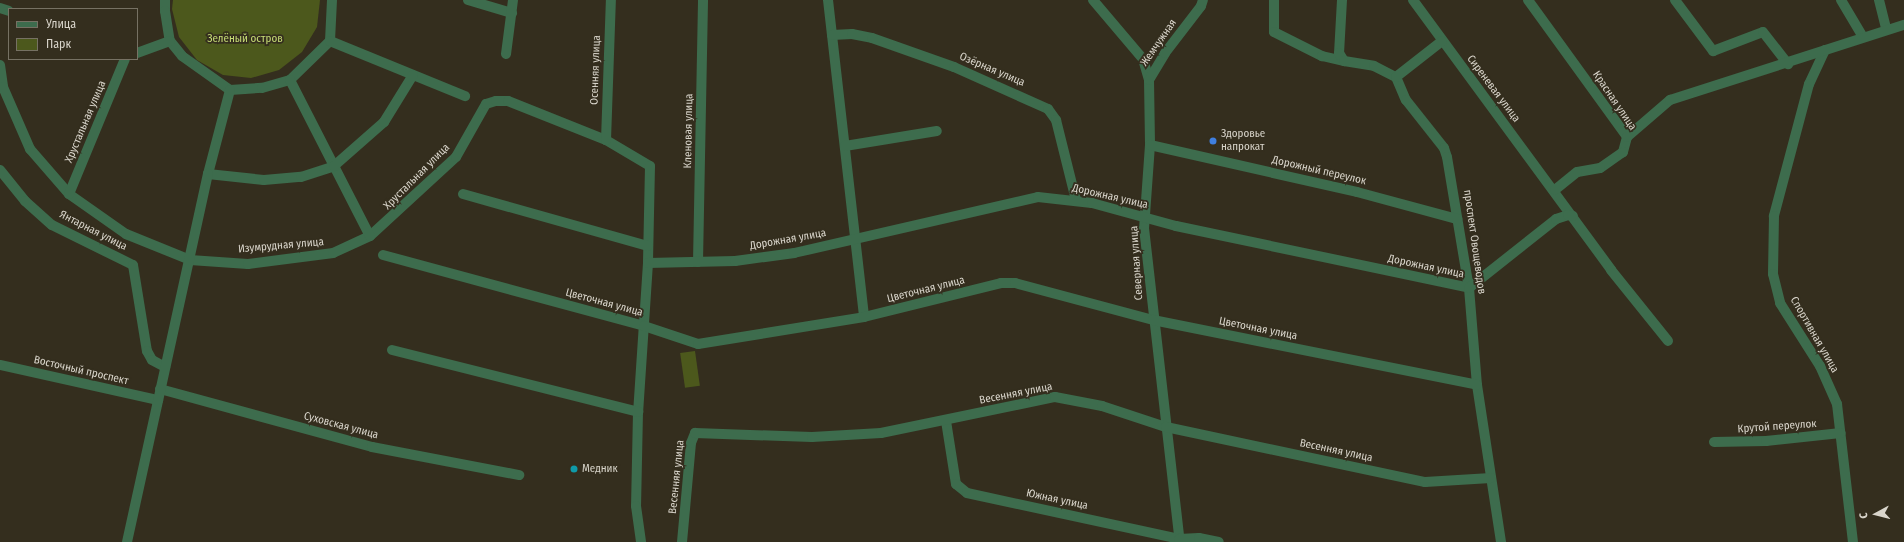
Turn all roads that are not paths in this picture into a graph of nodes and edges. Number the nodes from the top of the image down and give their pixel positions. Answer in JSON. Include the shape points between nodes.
{"nodes":[{"id":1,"x":166,"y":0,"type":"edge"},
{"id":2,"x":332,"y":0,"type":"edge"},
{"id":3,"x":468,"y":0,"type":"edge"},
{"id":4,"x":513,"y":0,"type":"edge"},
{"id":5,"x":611,"y":0,"type":"edge"},
{"id":6,"x":703,"y":0,"type":"edge"},
{"id":7,"x":828,"y":0,"type":"edge"},
{"id":8,"x":1093,"y":0,"type":"edge"},
{"id":9,"x":1203,"y":0,"type":"edge"},
{"id":10,"x":1274,"y":0,"type":"edge"},
{"id":11,"x":1342,"y":0,"type":"edge"},
{"id":12,"x":1413,"y":0,"type":"edge"},
{"id":13,"x":1528,"y":0,"type":"edge"},
{"id":14,"x":1675,"y":0,"type":"edge"},
{"id":15,"x":1841,"y":0,"type":"edge"},
{"id":16,"x":1879,"y":0,"type":"edge"},
{"id":17,"x":512,"y":13,"type":"junction"},
{"id":18,"x":1904,"y":25,"type":"edge"},
{"id":19,"x":1886,"y":29,"type":"junction"},
{"id":20,"x":832,"y":35,"type":"junction"},
{"id":21,"x":1864,"y":37,"type":"junction"},
{"id":22,"x":330,"y":41,"type":"junction"},
{"id":23,"x":1442,"y":41,"type":"junction"},
{"id":24,"x":170,"y":42,"type":"junction"},
{"id":25,"x":1825,"y":50,"type":"junction"},
{"id":26,"x":138,"y":53,"type":"edge"},
{"id":27,"x":506,"y":54,"type":"dead end"},
{"id":28,"x":125,"y":60,"type":"edge"},
{"id":29,"x":1344,"y":61,"type":"junction"},
{"id":30,"x":1788,"y":64,"type":"junction"},
{"id":31,"x":0,"y":65,"type":"edge"},
{"id":32,"x":413,"y":75,"type":"junction"},
{"id":33,"x":1396,"y":77,"type":"junction"},
{"id":34,"x":290,"y":80,"type":"junction"},
{"id":35,"x":1149,"y":80,"type":"junction"},
{"id":36,"x":230,"y":90,"type":"junction"},
{"id":37,"x":465,"y":96,"type":"dead end"},
{"id":38,"x":937,"y":131,"type":"dead end"},
{"id":39,"x":1627,"y":137,"type":"junction"},
{"id":40,"x":606,"y":140,"type":"junction"},
{"id":41,"x":1150,"y":145,"type":"junction"},
{"id":42,"x":845,"y":146,"type":"junction"},
{"id":43,"x":334,"y":166,"type":"junction"},
{"id":44,"x":0,"y":170,"type":"edge"},
{"id":45,"x":208,"y":174,"type":"junction"},
{"id":46,"x":1555,"y":190,"type":"junction"},
{"id":47,"x":69,"y":194,"type":"junction"},
{"id":48,"x":463,"y":194,"type":"dead end"},
{"id":49,"x":1076,"y":200,"type":"junction"},
{"id":50,"x":1573,"y":216,"type":"junction"},
{"id":51,"x":1146,"y":217,"type":"junction"},
{"id":52,"x":1457,"y":219,"type":"junction"},
{"id":53,"x":370,"y":236,"type":"junction"},
{"id":54,"x":857,"y":239,"type":"junction"},
{"id":55,"x":648,"y":246,"type":"junction"},
{"id":56,"x":383,"y":255,"type":"dead end"},
{"id":57,"x":190,"y":260,"type":"junction"},
{"id":58,"x":698,"y":262,"type":"junction"},
{"id":59,"x":648,"y":263,"type":"junction"},
{"id":60,"x":1469,"y":288,"type":"junction"},
{"id":61,"x":864,"y":317,"type":"junction"},
{"id":62,"x":1153,"y":320,"type":"junction"},
{"id":63,"x":644,"y":326,"type":"junction"},
{"id":64,"x":1668,"y":341,"type":"dead end"},
{"id":65,"x":392,"y":350,"type":"dead end"},
{"id":66,"x":0,"y":365,"type":"edge"},
{"id":67,"x":165,"y":367,"type":"junction"},
{"id":68,"x":1477,"y":385,"type":"junction"},
{"id":69,"x":160,"y":389,"type":"junction"},
{"id":70,"x":158,"y":400,"type":"junction"},
{"id":71,"x":638,"y":412,"type":"junction"},
{"id":72,"x":946,"y":421,"type":"junction"},
{"id":73,"x":1166,"y":427,"type":"junction"},
{"id":74,"x":1841,"y":433,"type":"junction"},
{"id":75,"x":1714,"y":442,"type":"dead end"},
{"id":76,"x":519,"y":475,"type":"dead end"},
{"id":77,"x":1491,"y":478,"type":"junction"},
{"id":78,"x":1179,"y":540,"type":"edge"},
{"id":79,"x":127,"y":542,"type":"edge"},
{"id":80,"x":641,"y":542,"type":"edge"},
{"id":81,"x":682,"y":542,"type":"edge"},
{"id":82,"x":1219,"y":542,"type":"edge"},
{"id":83,"x":1501,"y":542,"type":"edge"},
{"id":84,"x":1853,"y":542,"type":"edge"}],
"edges":[{"from":1,"to":24,"type":"street","via":[[165,11]]},
{"from":2,"to":22,"type":"street"},
{"from":3,"to":17,"type":"street"},
{"from":4,"to":17,"type":"street"},
{"from":5,"to":40,"type":"street","name":"Осенняя улица"},
{"from":6,"to":58,"type":"street","name":"Кленовая улица"},
{"from":7,"to":20,"type":"street"},
{"from":8,"to":35,"type":"street","name":"Северная улица","via":[[1143,59]]},
{"from":9,"to":35,"type":"street","name":"Жемчужная","via":[[1164,53]]},
{"from":10,"to":29,"type":"street","via":[[1274,32],[1322,56]]},
{"from":11,"to":29,"type":"street","via":[[1339,53]]},
{"from":12,"to":23,"type":"street","name":"Сиреневая улица"},
{"from":13,"to":39,"type":"street","name":"Красная улица"},
{"from":14,"to":30,"type":"street","via":[[1713,50],[1763,32]]},
{"from":15,"to":21,"type":"street"},
{"from":16,"to":19,"type":"street"},
{"from":17,"to":27,"type":"street"},
{"from":18,"to":19,"type":"street"},
{"from":19,"to":21,"type":"street"},
{"from":20,"to":42,"type":"street"},
{"from":20,"to":49,"type":"street","name":"Озёрная улица","via":[[852,34],[872,38],[954,67],[1048,109],[1056,120]]},
{"from":21,"to":25,"type":"street"},
{"from":22,"to":32,"type":"street"},
{"from":22,"to":34,"type":"street"},
{"from":23,"to":33,"type":"street"},
{"from":23,"to":46,"type":"street","name":"Сиреневая улица"},
{"from":24,"to":26,"type":"street"},
{"from":24,"to":36,"type":"street","via":[[187,60]]},
{"from":25,"to":30,"type":"street"},
{"from":25,"to":74,"type":"street","name":"Спортивная улица","via":[[1809,84],[1774,216],[1773,274],[1780,303],[1820,366],[1837,404]]},
{"from":28,"to":47,"type":"street","name":"Хрустальная улица"},
{"from":29,"to":33,"type":"street","via":[[1374,66]]},
{"from":30,"to":39,"type":"street","via":[[1670,100]]},
{"from":31,"to":47,"type":"street","name":"Изумрудная улица","via":[[3,87],[30,149]]},
{"from":32,"to":37,"type":"street"},
{"from":32,"to":43,"type":"street","via":[[384,122]]},
{"from":33,"to":52,"type":"street","name":"проспект Овощеводов","via":[[1411,106],[1444,148],[1453,183]]},
{"from":34,"to":36,"type":"street","via":[[262,88]]},
{"from":34,"to":43,"type":"street"},
{"from":35,"to":41,"type":"street","name":"Северная улица"},
{"from":36,"to":45,"type":"street"},
{"from":38,"to":42,"type":"street"},
{"from":39,"to":46,"type":"street","name":"Красная улица","via":[[1623,152],[1600,168],[1577,172]]},
{"from":40,"to":53,"type":"street","name":"Хрустальная улица","via":[[508,101],[486,104],[456,157]]},
{"from":40,"to":55,"type":"street","via":[[650,166]]},
{"from":41,"to":51,"type":"street","name":"Северная улица"},
{"from":41,"to":52,"type":"street","name":"Дорожный переулок","via":[[1357,192]]},
{"from":42,"to":54,"type":"street"},
{"from":43,"to":45,"type":"street","via":[[301,177],[264,180]]},
{"from":43,"to":53,"type":"street"},
{"from":44,"to":67,"type":"street","name":"Янтарная улица","via":[[25,201],[52,225],[133,265],[147,351],[152,360]]},
{"from":45,"to":57,"type":"street"},
{"from":46,"to":50,"type":"street"},
{"from":47,"to":57,"type":"street","name":"Изумрудная улица","via":[[126,234]]},
{"from":48,"to":55,"type":"street"},
{"from":49,"to":51,"type":"street","name":"Дорожная улица"},
{"from":49,"to":54,"type":"street","name":"Дорожная улица","via":[[1038,197]]},
{"from":50,"to":60,"type":"street","via":[[1556,219]]},
{"from":50,"to":64,"type":"street","via":[[1611,270]]},
{"from":51,"to":60,"type":"street","name":"Дорожная улица"},
{"from":51,"to":62,"type":"street","name":"Северная улица","via":[[1144,228]]},
{"from":52,"to":60,"type":"street","name":"проспект Овощеводов"},
{"from":53,"to":57,"type":"street","name":"Изумрудная улица","via":[[333,253],[248,264]]},
{"from":54,"to":58,"type":"street","name":"Дорожная улица","via":[[794,253],[734,261]]},
{"from":54,"to":61,"type":"street","via":[[855,245]]},
{"from":55,"to":59,"type":"street"},
{"from":56,"to":63,"type":"street","name":"Цветочная улица"},
{"from":57,"to":67,"type":"street"},
{"from":58,"to":59,"type":"street","name":"Дорожная улица"},
{"from":59,"to":63,"type":"street"},
{"from":60,"to":68,"type":"street","name":"проспект Овощеводов"},
{"from":61,"to":62,"type":"street","name":"Цветочная улица","via":[[1001,283],[1015,282]]},
{"from":61,"to":63,"type":"street","name":"Цветочная улица","via":[[698,344]]},
{"from":62,"to":68,"type":"street","name":"Цветочная улица"},
{"from":62,"to":73,"type":"street","name":"Северная улица"},
{"from":63,"to":71,"type":"street"},
{"from":65,"to":71,"type":"street"},
{"from":66,"to":70,"type":"street","name":"Восточный проспект"},
{"from":67,"to":69,"type":"street"},
{"from":68,"to":77,"type":"street","name":"проспект Овощеводов"},
{"from":69,"to":70,"type":"street"},
{"from":69,"to":76,"type":"street","name":"Суховская улица","via":[[372,447]]},
{"from":70,"to":79,"type":"street"},
{"from":71,"to":80,"type":"street","via":[[636,506]]},
{"from":72,"to":73,"type":"street","name":"Весенняя улица","via":[[1055,397],[1102,406]]},
{"from":72,"to":78,"type":"street","name":"Южная улица","via":[[956,484],[966,493]]},
{"from":72,"to":81,"type":"street","name":"Весенняя улица","via":[[881,433],[812,437],[695,433],[691,443]]},
{"from":73,"to":77,"type":"street","name":"Весенняя улица","via":[[1425,482]]},
{"from":73,"to":78,"type":"street","name":"Северная улица"},
{"from":74,"to":75,"type":"street","name":"Крутой переулок","via":[[1766,441]]},
{"from":74,"to":84,"type":"street","name":"Спортивная улица"},
{"from":77,"to":83,"type":"street","name":"проспект Овощеводов"},
{"from":78,"to":82,"type":"street","name":"Южная улица","via":[[1199,538]]}]}
